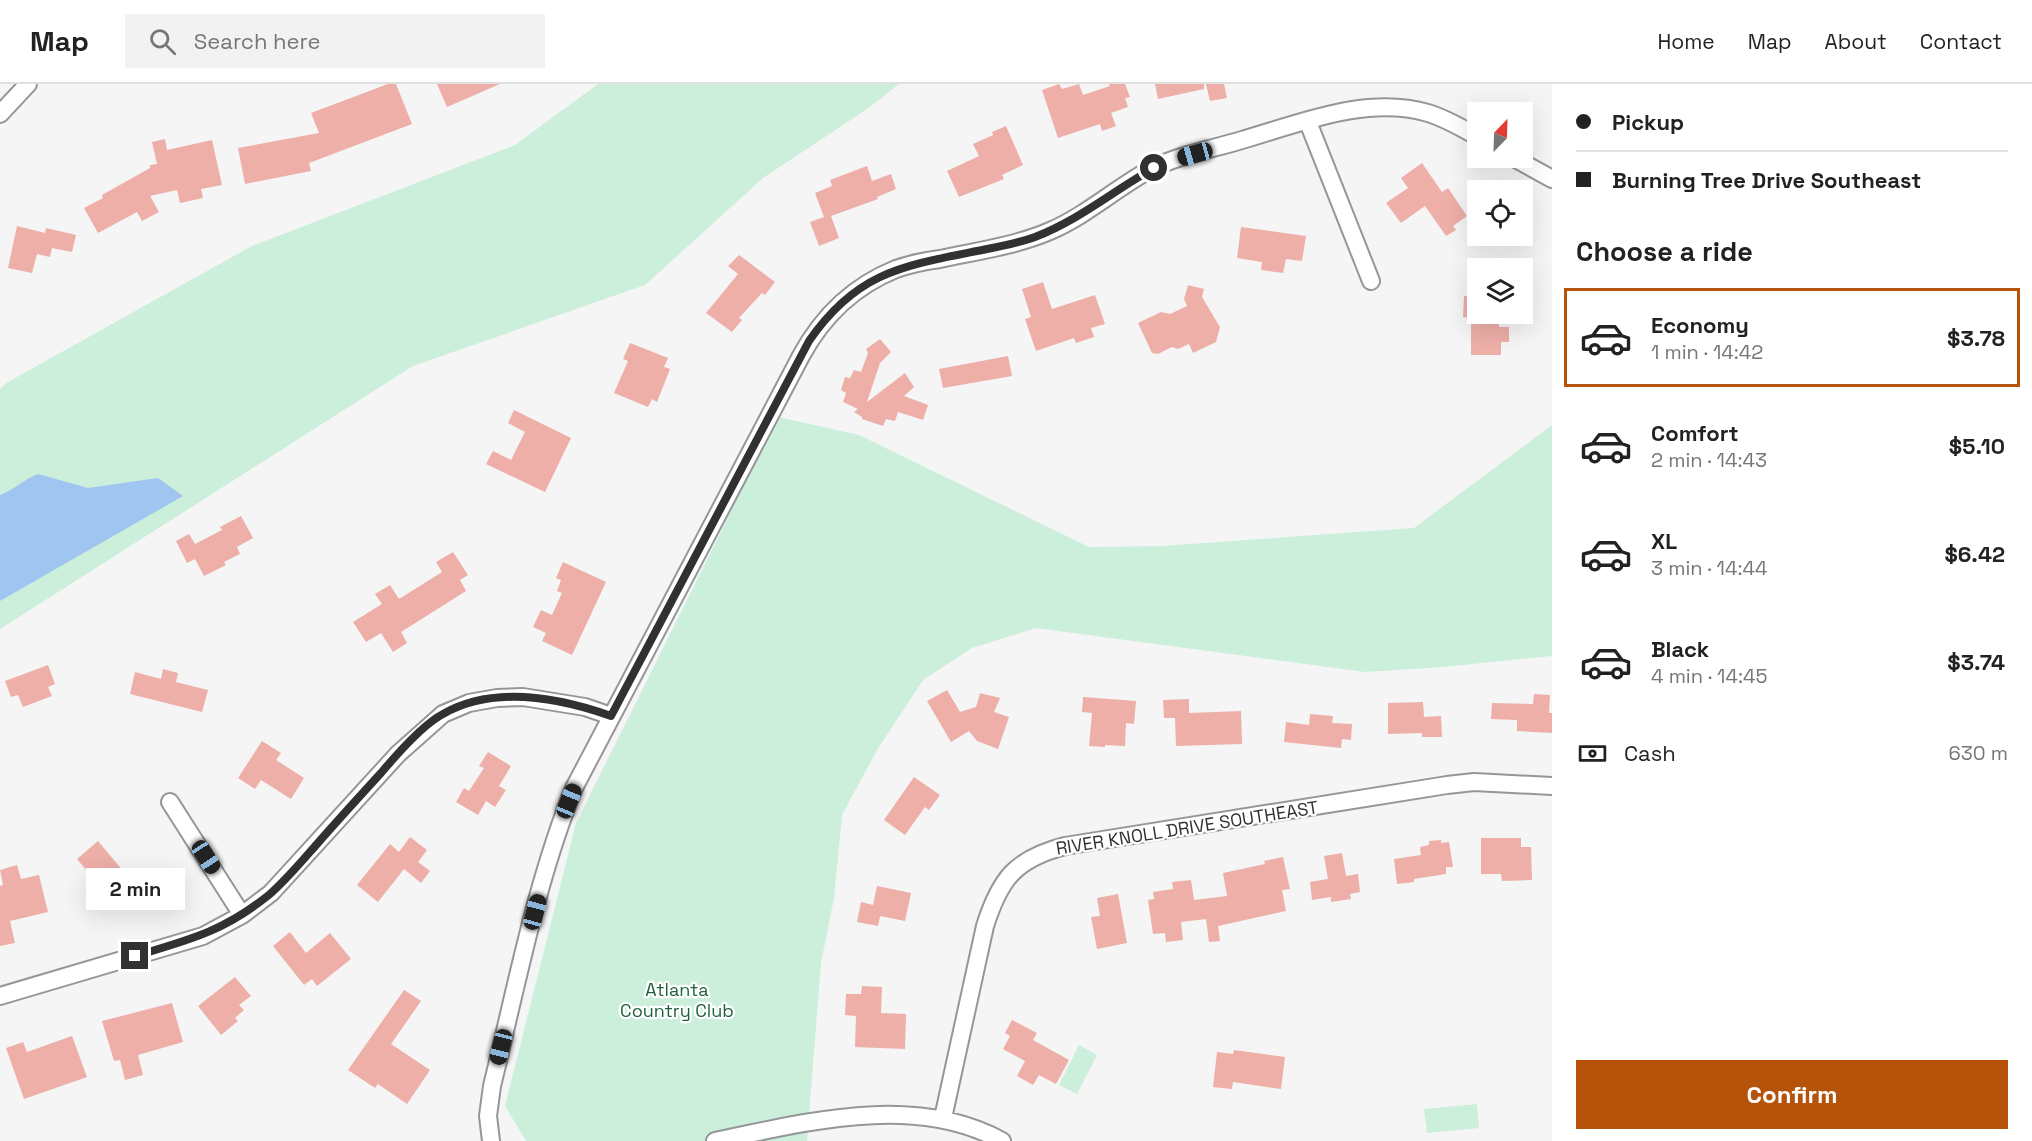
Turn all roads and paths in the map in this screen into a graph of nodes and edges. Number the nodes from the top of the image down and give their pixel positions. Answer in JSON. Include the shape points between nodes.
{"nodes":[{"id":1,"x":28,"y":84,"type":"edge"},
{"id":2,"x":0,"y":114,"type":"edge"},
{"id":3,"x":1308,"y":122,"type":"junction"},
{"id":4,"x":1467,"y":131,"type":"edge"},
{"id":5,"x":1532,"y":168,"type":"edge"},
{"id":6,"x":1552,"y":179,"type":"edge"},
{"id":7,"x":1371,"y":281,"type":"dead end"},
{"id":8,"x":611,"y":716,"type":"junction"},
{"id":9,"x":1552,"y":786,"type":"edge"},
{"id":10,"x":170,"y":802,"type":"dead end"},
{"id":11,"x":242,"y":915,"type":"junction"},
{"id":12,"x":0,"y":996,"type":"edge"},
{"id":13,"x":943,"y":1118,"type":"junction"},
{"id":14,"x":491,"y":1141,"type":"edge"},
{"id":15,"x":715,"y":1141,"type":"edge"},
{"id":16,"x":1002,"y":1141,"type":"edge"}],
"edges":[{"from":1,"to":2,"type":"street"},
{"from":3,"to":4,"type":"street","via":[[1364,108],[1398,108],[1430,114]]},
{"from":3,"to":7,"type":"street"},
{"from":3,"to":8,"type":"street","via":[[1172,160],[1051,231],[1016,243],[896,269],[846,299],[809,341]]},
{"from":5,"to":6,"type":"street"},
{"from":8,"to":11,"type":"street","via":[[585,707],[523,697],[469,703],[442,714],[398,754],[271,893]]},
{"from":8,"to":14,"type":"street","via":[[574,788],[543,882],[489,1096]]},
{"from":9,"to":13,"type":"street","name":"RIVER KNOLL DRIVE SOUTHEAST","via":[[1473,782],[1447,785],[1065,846],[1019,865],[999,890],[985,926]]},
{"from":10,"to":11,"type":"street"},
{"from":11,"to":12,"type":"street","via":[[203,936]]},
{"from":13,"to":15,"type":"street","via":[[920,1115],[831,1119]]},
{"from":13,"to":16,"type":"street"}]}
